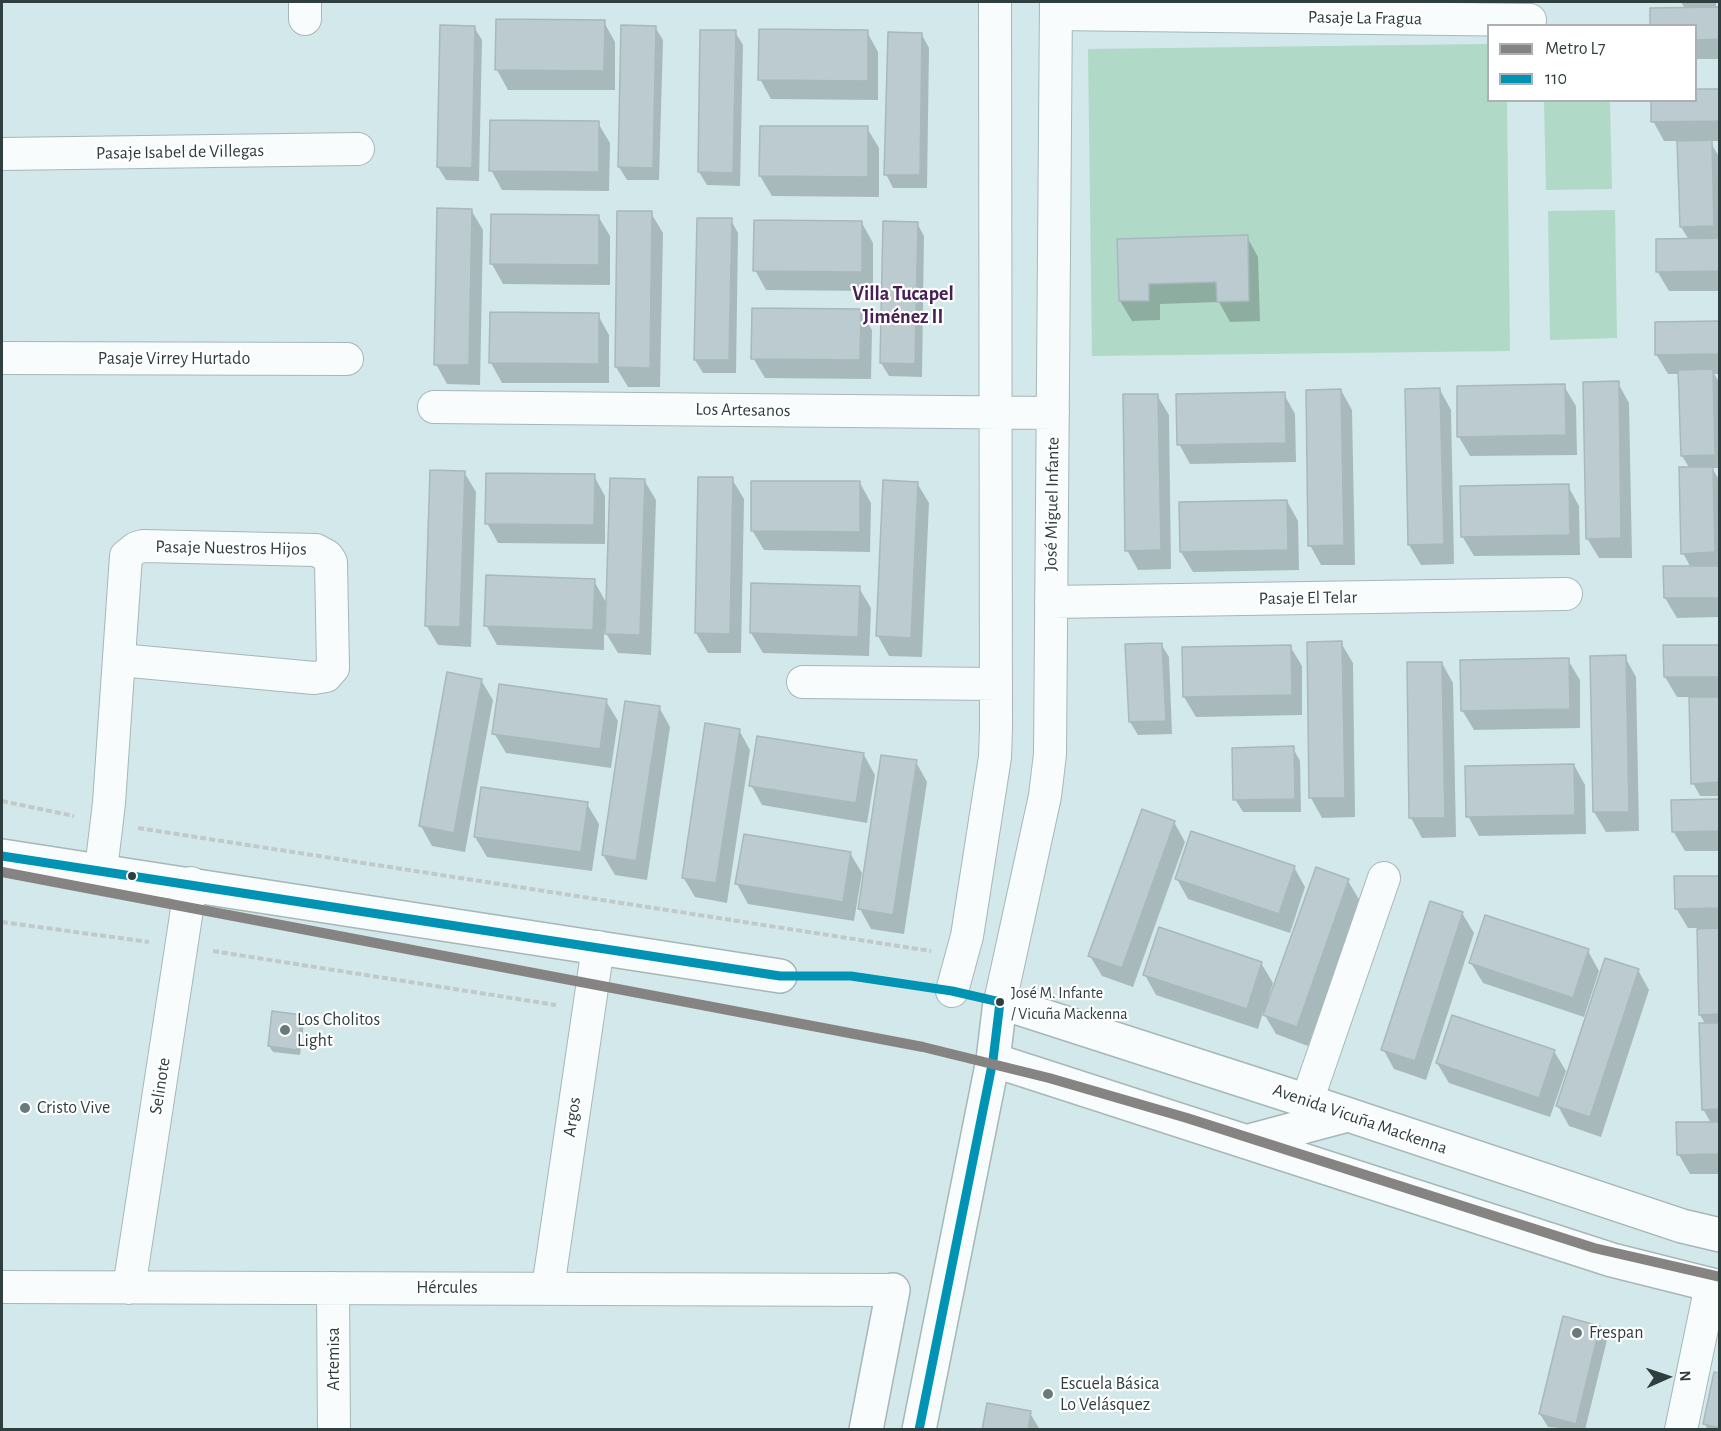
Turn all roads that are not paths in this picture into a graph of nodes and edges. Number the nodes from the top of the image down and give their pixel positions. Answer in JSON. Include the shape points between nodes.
{"nodes":[{"id":1,"x":995,"y":2,"type":"edge"},
{"id":2,"x":1056,"y":8,"type":"edge"},
{"id":3,"x":1415,"y":10,"type":"edge"},
{"id":4,"x":1530,"y":20,"type":"dead end"},
{"id":5,"x":358,"y":149,"type":"dead end"},
{"id":6,"x":2,"y":154,"type":"edge"},
{"id":7,"x":2,"y":358,"type":"edge"},
{"id":8,"x":347,"y":359,"type":"dead end"},
{"id":9,"x":434,"y":406,"type":"dead end"},
{"id":10,"x":996,"y":413,"type":"junction"},
{"id":11,"x":1053,"y":413,"type":"junction"},
{"id":12,"x":1566,"y":594,"type":"dead end"},
{"id":13,"x":1051,"y":602,"type":"junction"},
{"id":14,"x":120,"y":660,"type":"junction"},
{"id":15,"x":803,"y":682,"type":"dead end"},
{"id":16,"x":996,"y":684,"type":"junction"},
{"id":17,"x":2,"y":856,"type":"edge"},
{"id":18,"x":101,"y":870,"type":"junction"},
{"id":19,"x":1384,"y":878,"type":"dead end"},
{"id":20,"x":191,"y":883,"type":"junction"},
{"id":21,"x":598,"y":947,"type":"junction"},
{"id":22,"x":780,"y":976,"type":"dead end"},
{"id":23,"x":952,"y":991,"type":"dead end"},
{"id":24,"x":1000,"y":1002,"type":"junction"},
{"id":25,"x":993,"y":1060,"type":"junction"},
{"id":26,"x":1307,"y":1101,"type":"junction"},
{"id":27,"x":1347,"y":1115,"type":"junction"},
{"id":28,"x":1246,"y":1142,"type":"junction"},
{"id":29,"x":1719,"y":1235,"type":"edge"},
{"id":30,"x":1715,"y":1286,"type":"edge"},
{"id":31,"x":2,"y":1287,"type":"edge"},
{"id":32,"x":129,"y":1288,"type":"junction"},
{"id":33,"x":333,"y":1288,"type":"junction"},
{"id":34,"x":548,"y":1288,"type":"junction"},
{"id":35,"x":893,"y":1290,"type":"joint"},
{"id":36,"x":334,"y":1430,"type":"edge"},
{"id":37,"x":866,"y":1430,"type":"edge"},
{"id":38,"x":919,"y":1430,"type":"edge"},
{"id":39,"x":1682,"y":1430,"type":"edge"}],
"edges":[{"from":1,"to":10,"type":"street"},
{"from":2,"to":3,"type":"street","name":"Pasaje La Fragua"},
{"from":2,"to":11,"type":"street","name":"José Miguel Infante"},
{"from":3,"to":4,"type":"street","name":"Pasaje La Fragua"},
{"from":5,"to":6,"type":"street","name":"Pasaje Isabel de Villegas"},
{"from":7,"to":8,"type":"street","name":"Pasaje Virrey Hurtado"},
{"from":9,"to":10,"type":"street","name":"Los Artesanos"},
{"from":10,"to":11,"type":"street","name":"Los Artesanos"},
{"from":10,"to":16,"type":"street"},
{"from":11,"to":13,"type":"street","name":"José Miguel Infante"},
{"from":12,"to":13,"type":"street","name":"Pasaje El Telar"},
{"from":13,"to":24,"type":"street","name":"José Miguel Infante","via":[[1046,785]]},
{"from":14,"to":14,"type":"street","name":"Pasaje Nuestros Hijos","via":[[124,562],[136,548],[316,550],[332,562],[333,668],[326,676]]},
{"from":14,"to":18,"type":"street","name":"Pasaje Nuestros Hijos"},
{"from":15,"to":16,"type":"street"},
{"from":16,"to":23,"type":"street","via":[[995,757],[962,955]]},
{"from":17,"to":18,"type":"main road"},
{"from":18,"to":20,"type":"main road"},
{"from":19,"to":26,"type":"street"},
{"from":20,"to":21,"type":"main road"},
{"from":20,"to":32,"type":"street","name":"Selinote"},
{"from":21,"to":22,"type":"main road"},
{"from":21,"to":34,"type":"street","name":"Argos"},
{"from":24,"to":25,"type":"main road"},
{"from":24,"to":26,"type":"main road","name":"Avenida Vicuña Mackenna"},
{"from":25,"to":28,"type":"main road"},
{"from":25,"to":38,"type":"main road"},
{"from":26,"to":27,"type":"main road","name":"Avenida Vicuña Mackenna"},
{"from":27,"to":28,"type":"main road"},
{"from":27,"to":29,"type":"main road","name":"Avenida Vicuña Mackenna"},
{"from":28,"to":30,"type":"main road","via":[[1612,1260]]},
{"from":30,"to":39,"type":"street"},
{"from":31,"to":32,"type":"street","name":"Hércules"},
{"from":32,"to":33,"type":"street","name":"Hércules"},
{"from":33,"to":34,"type":"street","name":"Hércules"},
{"from":33,"to":36,"type":"street","name":"Artemisa"},
{"from":34,"to":35,"type":"street","name":"Hércules"},
{"from":35,"to":37,"type":"main road"}]}
